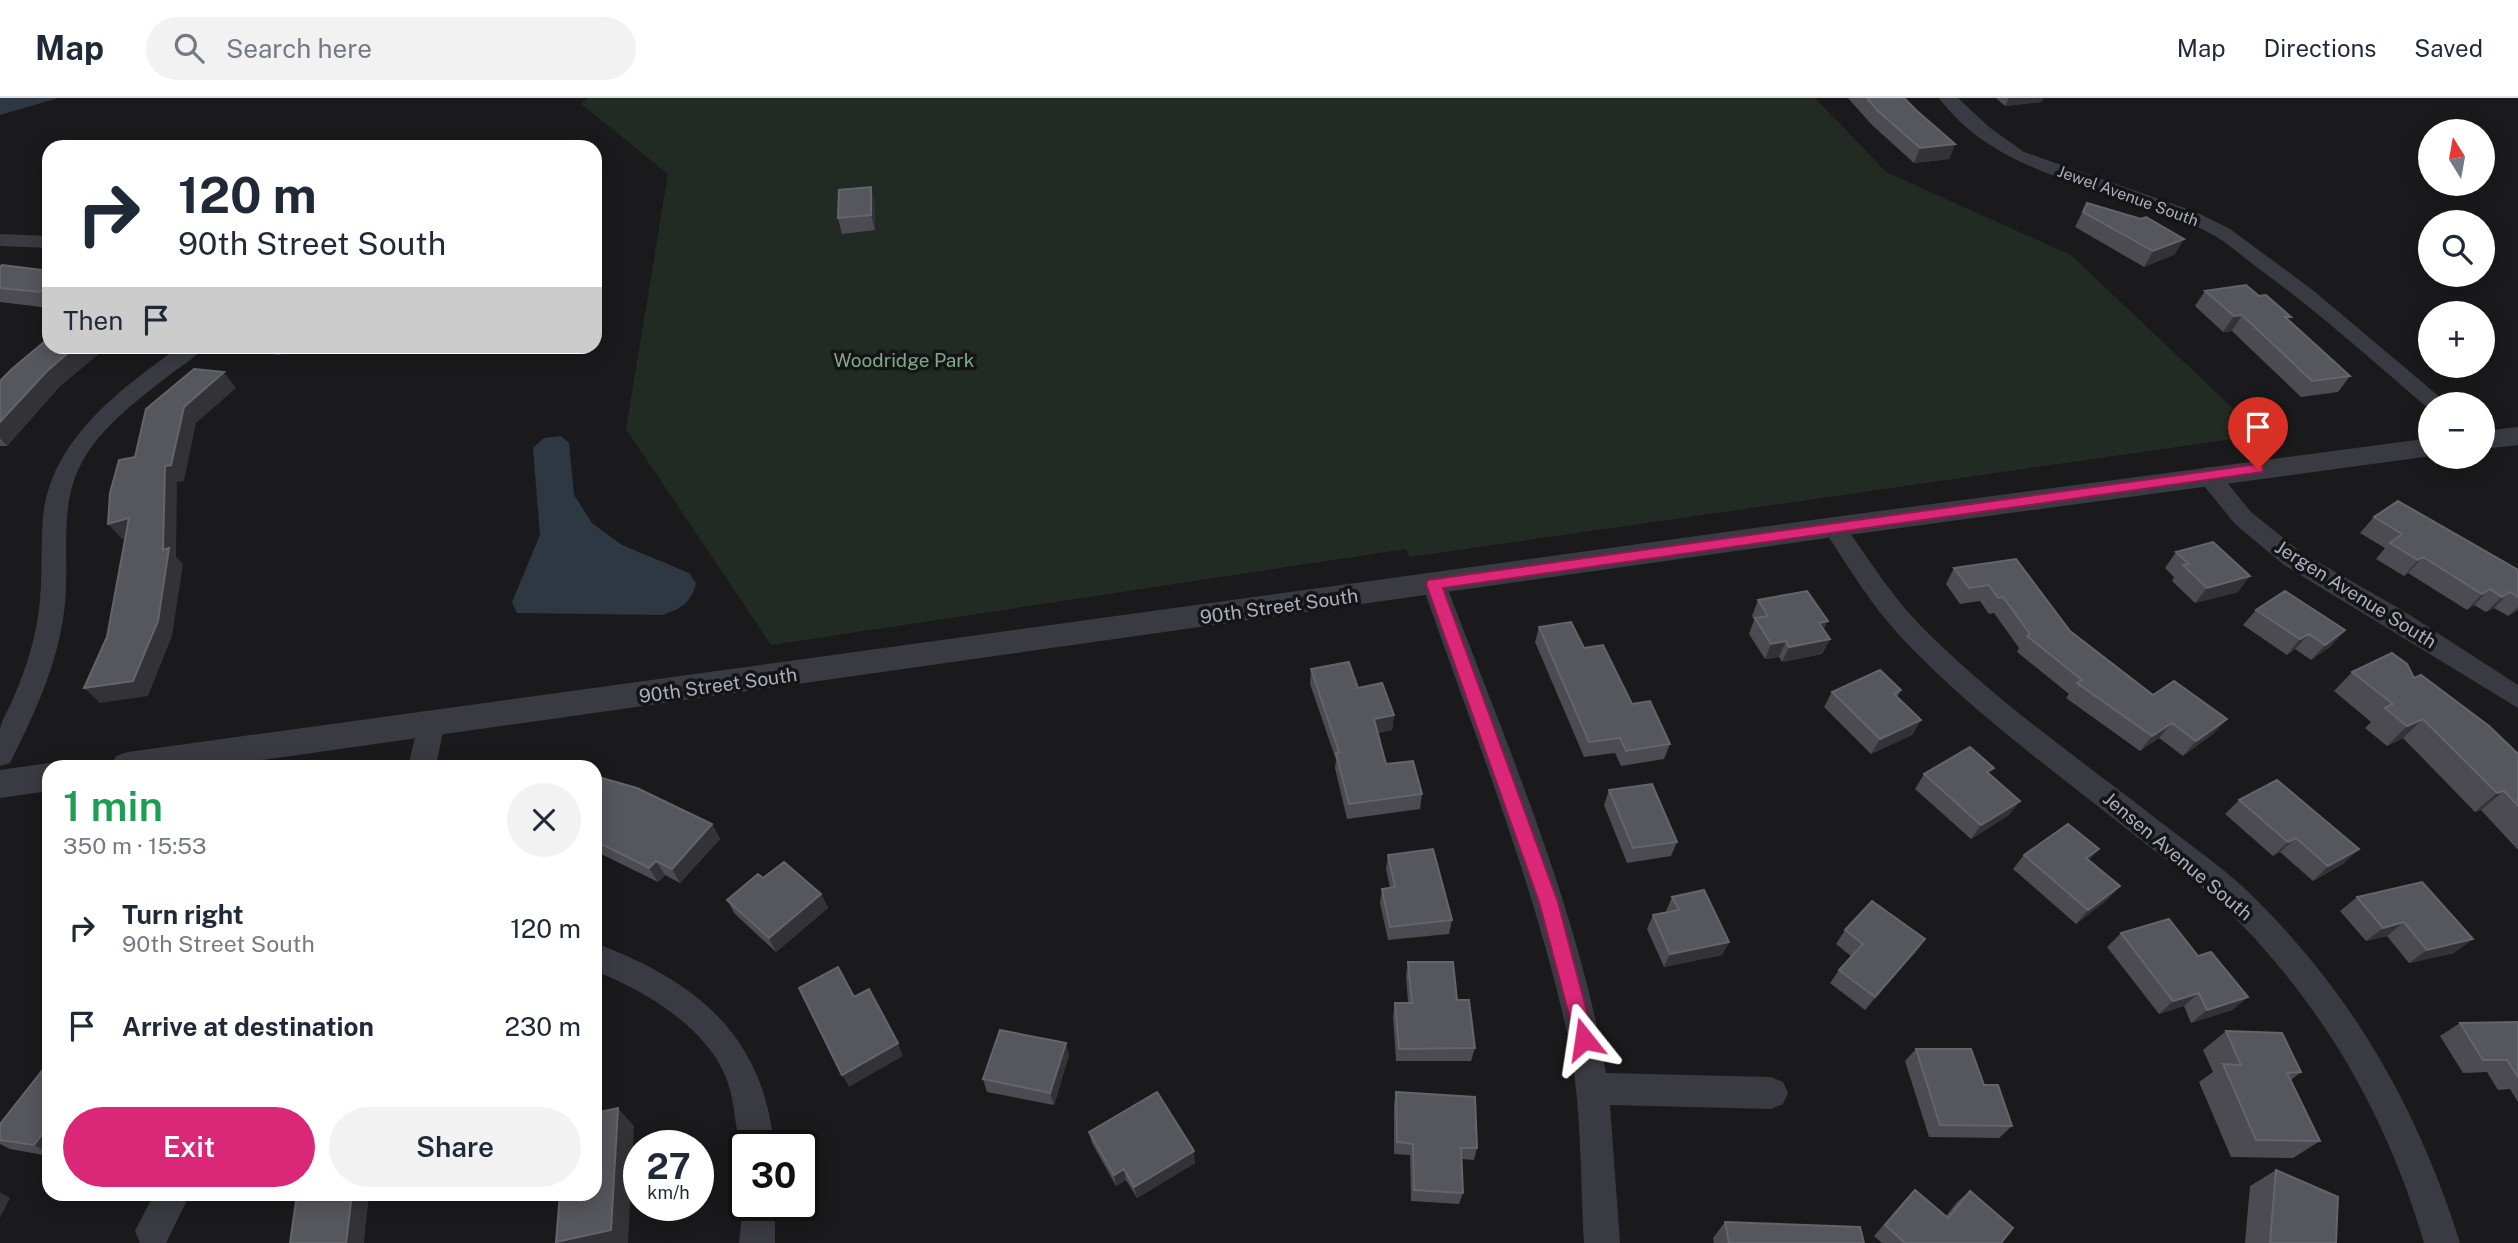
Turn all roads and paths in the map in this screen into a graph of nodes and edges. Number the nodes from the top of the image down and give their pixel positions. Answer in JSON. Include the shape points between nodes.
{"nodes":[{"id":1,"x":1948,"y":98,"type":"edge"},
{"id":2,"x":0,"y":240,"type":"edge"},
{"id":3,"x":42,"y":242,"type":"edge"},
{"id":4,"x":184,"y":354,"type":"edge"},
{"id":5,"x":2423,"y":392,"type":"edge"},
{"id":6,"x":2518,"y":436,"type":"edge"},
{"id":7,"x":2495,"y":439,"type":"edge"},
{"id":8,"x":2418,"y":449,"type":"edge"},
{"id":9,"x":2208,"y":475,"type":"junction"},
{"id":10,"x":1834,"y":527,"type":"junction"},
{"id":11,"x":1434,"y":584,"type":"junction"},
{"id":12,"x":2518,"y":698,"type":"edge"},
{"id":13,"x":430,"y":726,"type":"junction"},
{"id":14,"x":0,"y":755,"type":"edge"},
{"id":15,"x":173,"y":760,"type":"edge"},
{"id":16,"x":423,"y":760,"type":"edge"},
{"id":17,"x":42,"y":778,"type":"edge"},
{"id":18,"x":0,"y":783,"type":"edge"},
{"id":19,"x":602,"y":959,"type":"edge"},
{"id":20,"x":1592,"y":1089,"type":"junction"},
{"id":21,"x":1771,"y":1093,"type":"dead end"},
{"id":22,"x":755,"y":1130,"type":"edge"},
{"id":23,"x":169,"y":1201,"type":"edge"},
{"id":24,"x":758,"y":1221,"type":"edge"},
{"id":25,"x":153,"y":1231,"type":"dead end"},
{"id":26,"x":757,"y":1243,"type":"edge"},
{"id":27,"x":1602,"y":1243,"type":"edge"},
{"id":28,"x":2442,"y":1243,"type":"edge"}],
"edges":[{"from":1,"to":5,"type":"street","name":"Jewel Avenue South","via":[[2018,156],[2177,211],[2223,233],[2307,295]]},
{"from":2,"to":3,"type":"street"},
{"from":4,"to":14,"type":"street","via":[[118,407],[68,466],[55,530],[47,636],[30,696]]},
{"from":6,"to":7,"type":"street"},
{"from":8,"to":9,"type":"street","name":"90th Street South"},
{"from":9,"to":10,"type":"street","name":"90th Street South"},
{"from":9,"to":12,"type":"street","name":"Jergen Avenue South","via":[[2243,518],[2293,559]]},
{"from":10,"to":11,"type":"street","name":"90th Street South"},
{"from":10,"to":28,"type":"street","name":"Jensen Avenue South","via":[[1878,592],[1956,674],[2230,894],[2292,959],[2373,1071],[2422,1177]]},
{"from":11,"to":13,"type":"street","name":"90th Street South"},
{"from":11,"to":20,"type":"street","via":[[1549,902]]},
{"from":13,"to":15,"type":"street","name":"90th Street South"},
{"from":13,"to":16,"type":"street"},
{"from":17,"to":18,"type":"street"},
{"from":19,"to":22,"type":"street","via":[[670,996],[708,1027],[733,1059]]},
{"from":20,"to":21,"type":"street"},
{"from":20,"to":27,"type":"street"},
{"from":23,"to":25,"type":"street"},
{"from":24,"to":26,"type":"street"}]}
